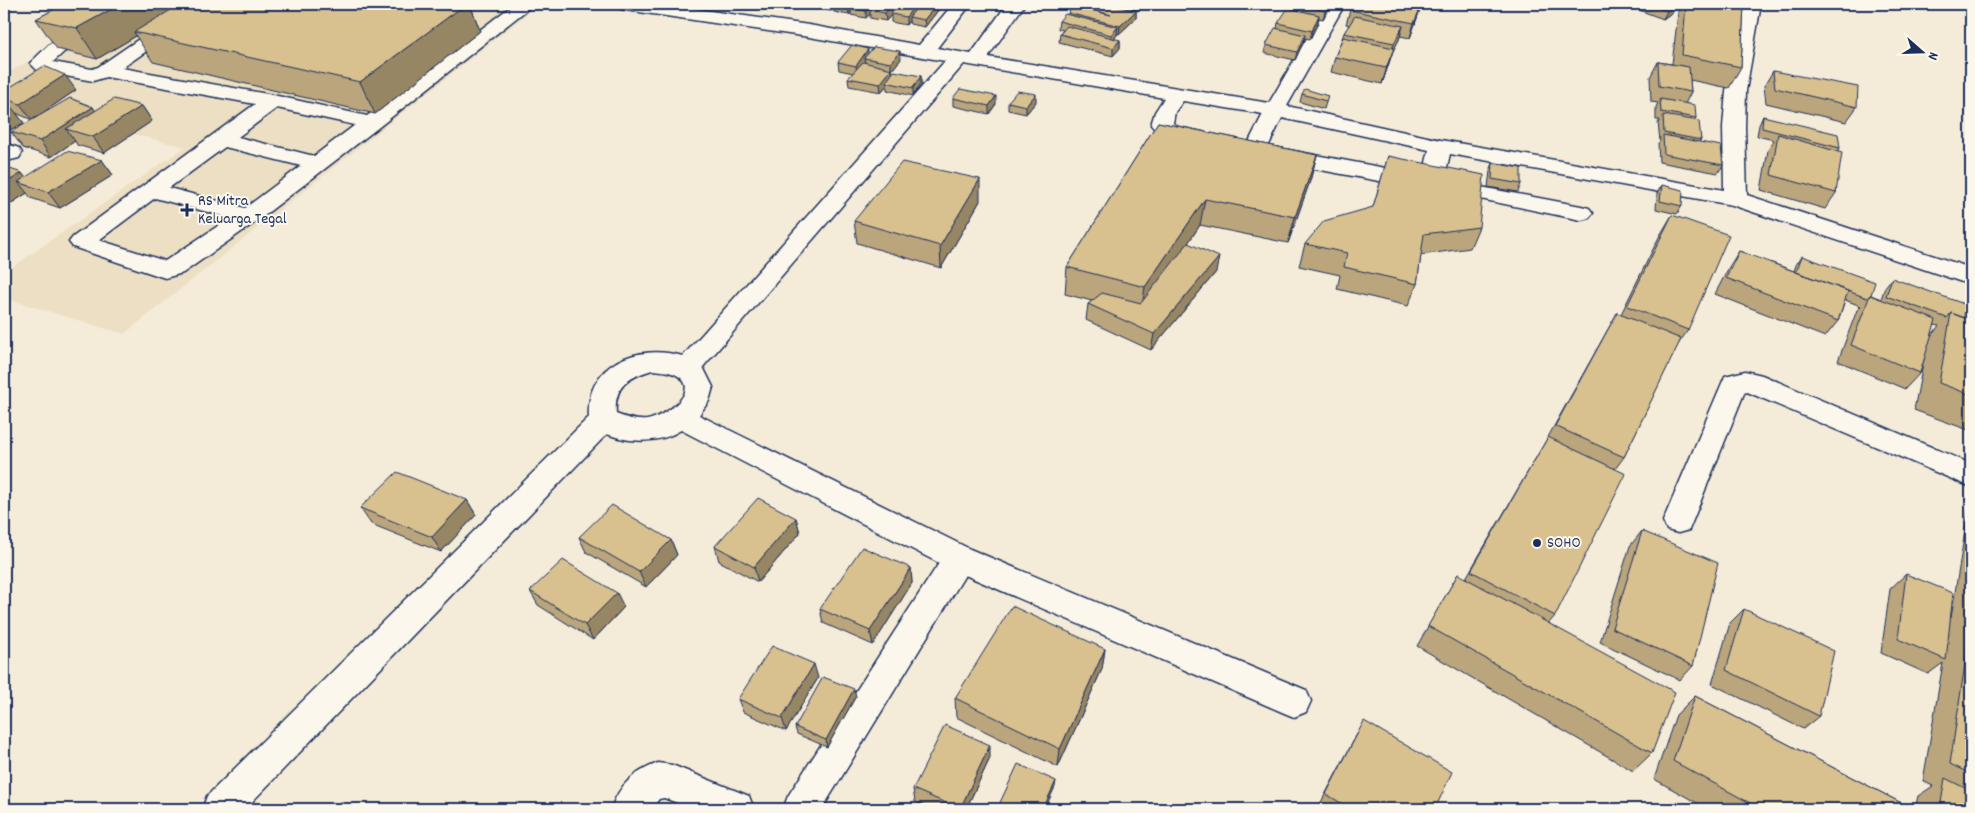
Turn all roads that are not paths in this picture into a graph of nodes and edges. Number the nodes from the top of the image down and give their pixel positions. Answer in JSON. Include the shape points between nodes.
{"nodes":[{"id":1,"x":136,"y":4,"type":"edge"},
{"id":2,"x":202,"y":4,"type":"edge"},
{"id":3,"x":525,"y":4,"type":"edge"},
{"id":4,"x":625,"y":4,"type":"edge"},
{"id":5,"x":962,"y":4,"type":"edge"},
{"id":6,"x":1016,"y":4,"type":"edge"},
{"id":7,"x":1336,"y":4,"type":"edge"},
{"id":8,"x":1752,"y":4,"type":"edge"},
{"id":9,"x":474,"y":17,"type":"dead end"},
{"id":10,"x":501,"y":22,"type":"junction"},
{"id":11,"x":924,"y":52,"type":"junction"},
{"id":12,"x":968,"y":59,"type":"junction"},
{"id":13,"x":105,"y":71,"type":"junction"},
{"id":14,"x":1177,"y":94,"type":"junction"},
{"id":15,"x":273,"y":101,"type":"junction"},
{"id":16,"x":1274,"y":110,"type":"junction"},
{"id":17,"x":372,"y":123,"type":"junction"},
{"id":18,"x":219,"y":139,"type":"junction"},
{"id":19,"x":1236,"y":146,"type":"junction"},
{"id":20,"x":1442,"y":146,"type":"junction"},
{"id":21,"x":318,"y":164,"type":"junction"},
{"id":22,"x":1432,"y":184,"type":"junction"},
{"id":23,"x":150,"y":190,"type":"junction"},
{"id":24,"x":1736,"y":199,"type":"junction"},
{"id":25,"x":1581,"y":213,"type":"dead end"},
{"id":26,"x":249,"y":216,"type":"junction"},
{"id":27,"x":1971,"y":277,"type":"edge"},
{"id":28,"x":688,"y":367,"type":"junction"},
{"id":29,"x":681,"y":418,"type":"junction"},
{"id":30,"x":603,"y":420,"type":"junction"},
{"id":31,"x":1971,"y":476,"type":"edge"},
{"id":32,"x":1678,"y":521,"type":"dead end"},
{"id":33,"x":959,"y":558,"type":"junction"},
{"id":34,"x":1294,"y":701,"type":"dead end"},
{"id":35,"x":220,"y":809,"type":"edge"},
{"id":36,"x":629,"y":809,"type":"edge"},
{"id":37,"x":736,"y":809,"type":"edge"},
{"id":38,"x":801,"y":809,"type":"edge"}],
"edges":[{"from":1,"to":13,"type":"street","via":[[57,48],[40,63],[93,75]]},
{"from":2,"to":13,"type":"street"},
{"from":3,"to":10,"type":"street"},
{"from":4,"to":11,"type":"street","via":[[809,31]]},
{"from":5,"to":11,"type":"street"},
{"from":6,"to":12,"type":"street"},
{"from":7,"to":16,"type":"street"},
{"from":8,"to":24,"type":"street","via":[[1736,91]]},
{"from":9,"to":10,"type":"street"},
{"from":10,"to":17,"type":"street"},
{"from":11,"to":12,"type":"street"},
{"from":12,"to":14,"type":"street"},
{"from":12,"to":28,"type":"street"},
{"from":13,"to":15,"type":"street"},
{"from":14,"to":16,"type":"street"},
{"from":14,"to":19,"type":"street","via":[[1164,112],[1162,125],[1172,132]]},
{"from":15,"to":17,"type":"street"},
{"from":15,"to":18,"type":"street"},
{"from":16,"to":19,"type":"street"},
{"from":16,"to":20,"type":"street"},
{"from":17,"to":21,"type":"street"},
{"from":18,"to":21,"type":"street"},
{"from":18,"to":23,"type":"street"},
{"from":19,"to":22,"type":"street"},
{"from":20,"to":22,"type":"street"},
{"from":20,"to":24,"type":"street"},
{"from":21,"to":26,"type":"street"},
{"from":22,"to":25,"type":"street"},
{"from":23,"to":26,"type":"street"},
{"from":23,"to":26,"type":"street","via":[[81,242],[165,270],[179,264]]},
{"from":24,"to":27,"type":"street"},
{"from":28,"to":29,"type":"street","via":[[698,378],[699,391],[694,405]]},
{"from":28,"to":30,"type":"street","via":[[672,360],[651,360],[630,366],[613,378],[602,393]]},
{"from":29,"to":30,"type":"street","via":[[663,427],[644,431],[625,429]]},
{"from":29,"to":33,"type":"street"},
{"from":30,"to":35,"type":"street"},
{"from":31,"to":32,"type":"street","via":[[1752,382],[1740,381],[1735,383],[1721,413]]},
{"from":33,"to":34,"type":"street"},
{"from":33,"to":38,"type":"street"},
{"from":36,"to":37,"type":"street","via":[[647,784],[661,780]]}]}
